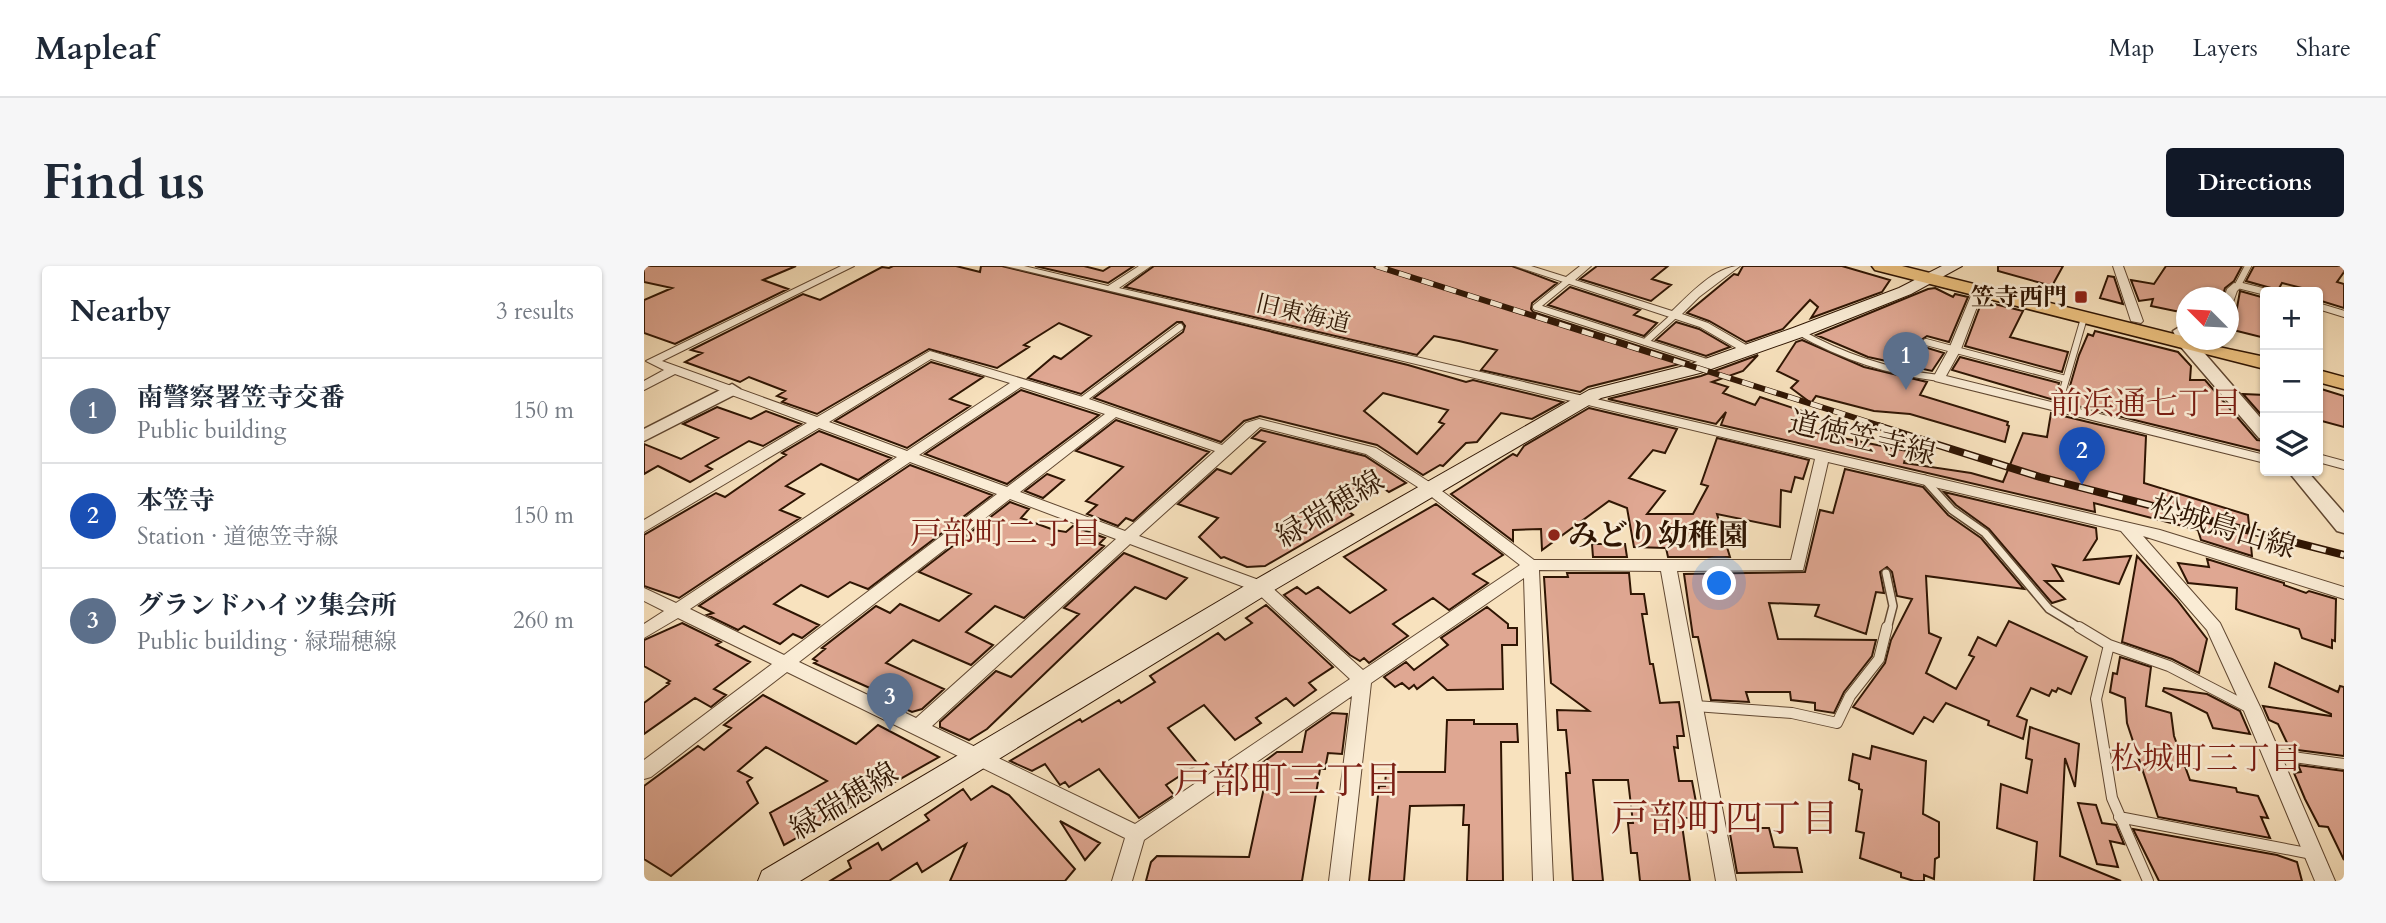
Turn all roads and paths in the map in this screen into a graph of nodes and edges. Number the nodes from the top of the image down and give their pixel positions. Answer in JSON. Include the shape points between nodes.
{"nodes":[{"id":1,"x":849,"y":266,"type":"edge"},
{"id":2,"x":1010,"y":266,"type":"edge"},
{"id":3,"x":1146,"y":266,"type":"edge"},
{"id":4,"x":1520,"y":266,"type":"edge"},
{"id":5,"x":1586,"y":266,"type":"edge"},
{"id":6,"x":1734,"y":266,"type":"edge"},
{"id":7,"x":1881,"y":266,"type":"edge"},
{"id":8,"x":2118,"y":266,"type":"edge"},
{"id":9,"x":2248,"y":266,"type":"edge"},
{"id":10,"x":1941,"y":270,"type":"edge"},
{"id":11,"x":1569,"y":280,"type":"junction"},
{"id":12,"x":2238,"y":285,"type":"junction"},
{"id":13,"x":2235,"y":287,"type":"edge"},
{"id":14,"x":1110,"y":289,"type":"junction"},
{"id":15,"x":2260,"y":290,"type":"edge"},
{"id":16,"x":1978,"y":291,"type":"junction"},
{"id":17,"x":2323,"y":308,"type":"edge"},
{"id":18,"x":2344,"y":314,"type":"edge"},
{"id":19,"x":1675,"y":315,"type":"junction"},
{"id":20,"x":2084,"y":318,"type":"junction"},
{"id":21,"x":2137,"y":321,"type":"junction"},
{"id":22,"x":1180,"y":327,"type":"dead end"},
{"id":23,"x":1799,"y":332,"type":"junction"},
{"id":24,"x":2176,"y":332,"type":"edge"},
{"id":25,"x":2176,"y":333,"type":"edge"},
{"id":26,"x":1645,"y":342,"type":"junction"},
{"id":27,"x":1926,"y":342,"type":"dead end"},
{"id":28,"x":2239,"y":344,"type":"edge"},
{"id":29,"x":1747,"y":349,"type":"junction"},
{"id":30,"x":1955,"y":349,"type":"junction"},
{"id":31,"x":2260,"y":349,"type":"edge"},
{"id":32,"x":2197,"y":350,"type":"edge"},
{"id":33,"x":2228,"y":350,"type":"edge"},
{"id":34,"x":2260,"y":361,"type":"edge"},
{"id":35,"x":1712,"y":363,"type":"junction"},
{"id":36,"x":2323,"y":364,"type":"edge"},
{"id":37,"x":674,"y":369,"type":"junction"},
{"id":38,"x":2344,"y":370,"type":"edge"},
{"id":39,"x":2323,"y":377,"type":"edge"},
{"id":40,"x":1940,"y":378,"type":"junction"},
{"id":41,"x":2066,"y":379,"type":"junction"},
{"id":42,"x":2344,"y":383,"type":"edge"},
{"id":43,"x":1017,"y":384,"type":"junction"},
{"id":44,"x":644,"y":386,"type":"edge"},
{"id":45,"x":732,"y":389,"type":"junction"},
{"id":46,"x":1081,"y":401,"type":"junction"},
{"id":47,"x":1587,"y":401,"type":"junction"},
{"id":48,"x":2059,"y":407,"type":"junction"},
{"id":49,"x":1114,"y":413,"type":"junction"},
{"id":50,"x":819,"y":422,"type":"junction"},
{"id":51,"x":2260,"y":428,"type":"edge"},
{"id":52,"x":644,"y":436,"type":"edge"},
{"id":53,"x":1225,"y":450,"type":"junction"},
{"id":54,"x":909,"y":455,"type":"junction"},
{"id":55,"x":1823,"y":455,"type":"junction"},
{"id":56,"x":2260,"y":458,"type":"edge"},
{"id":57,"x":2323,"y":459,"type":"edge"},
{"id":58,"x":2344,"y":465,"type":"edge"},
{"id":59,"x":2301,"y":476,"type":"edge"},
{"id":60,"x":1924,"y":479,"type":"junction"},
{"id":61,"x":1429,"y":488,"type":"junction"},
{"id":62,"x":1008,"y":492,"type":"junction"},
{"id":63,"x":2344,"y":526,"type":"edge"},
{"id":64,"x":644,"y":527,"type":"edge"},
{"id":65,"x":2126,"y":527,"type":"junction"},
{"id":66,"x":1127,"y":537,"type":"junction"},
{"id":67,"x":1668,"y":564,"type":"junction"},
{"id":68,"x":1531,"y":565,"type":"junction"},
{"id":69,"x":1886,"y":573,"type":"dead end"},
{"id":70,"x":1261,"y":587,"type":"junction"},
{"id":71,"x":2344,"y":593,"type":"edge"},
{"id":72,"x":644,"y":594,"type":"edge"},
{"id":73,"x":676,"y":610,"type":"junction"},
{"id":74,"x":644,"y":632,"type":"edge"},
{"id":75,"x":2109,"y":645,"type":"junction"},
{"id":76,"x":784,"y":663,"type":"junction"},
{"id":77,"x":1363,"y":680,"type":"junction"},
{"id":78,"x":1695,"y":706,"type":"junction"},
{"id":79,"x":2253,"y":711,"type":"junction"},
{"id":80,"x":917,"y":727,"type":"junction"},
{"id":81,"x":2269,"y":754,"type":"junction"},
{"id":82,"x":977,"y":757,"type":"junction"},
{"id":83,"x":2344,"y":764,"type":"edge"},
{"id":84,"x":644,"y":771,"type":"edge"},
{"id":85,"x":2119,"y":817,"type":"junction"},
{"id":86,"x":1136,"y":834,"type":"junction"},
{"id":87,"x":2314,"y":855,"type":"junction"},
{"id":88,"x":773,"y":881,"type":"edge"},
{"id":89,"x":1122,"y":881,"type":"edge"},
{"id":90,"x":1339,"y":881,"type":"edge"},
{"id":91,"x":1543,"y":881,"type":"edge"},
{"id":92,"x":1726,"y":881,"type":"edge"},
{"id":93,"x":2148,"y":881,"type":"edge"},
{"id":94,"x":2326,"y":881,"type":"edge"}],
"edges":[{"from":1,"to":37,"type":"street","via":[[652,361]]},
{"from":2,"to":14,"type":"street","name":"旧東海道"},
{"from":3,"to":14,"type":"street"},
{"from":4,"to":11,"type":"street"},
{"from":5,"to":11,"type":"street"},
{"from":6,"to":19,"type":"street"},
{"from":7,"to":10,"type":"main road"},
{"from":8,"to":21,"type":"street"},
{"from":9,"to":12,"type":"lane"},
{"from":10,"to":16,"type":"main road"},
{"from":10,"to":21,"type":"main road"},
{"from":10,"to":23,"type":"main road","name":"緑瑞穂線"},
{"from":11,"to":19,"type":"street"},
{"from":11,"to":26,"type":"lane","via":[[1536,307]]},
{"from":12,"to":13,"type":"street"},
{"from":12,"to":15,"type":"lane"},
{"from":14,"to":47,"type":"street","name":"旧東海道"},
{"from":16,"to":20,"type":"main road"},
{"from":16,"to":30,"type":"street"},
{"from":17,"to":18,"type":"lane"},
{"from":19,"to":26,"type":"lane"},
{"from":19,"to":29,"type":"street"},
{"from":20,"to":25,"type":"main road"},
{"from":20,"to":41,"type":"lane"},
{"from":21,"to":24,"type":"main road"},
{"from":22,"to":46,"type":"lane"},
{"from":23,"to":29,"type":"main road","name":"緑瑞穂線"},
{"from":23,"to":40,"type":"lane","via":[[1856,360],[1903,375]]},
{"from":26,"to":35,"type":"lane"},
{"from":27,"to":30,"type":"lane"},
{"from":28,"to":31,"type":"main road"},
{"from":29,"to":35,"type":"main road","name":"緑瑞穂線"},
{"from":30,"to":40,"type":"street"},
{"from":30,"to":41,"type":"lane"},
{"from":32,"to":51,"type":"street"},
{"from":33,"to":34,"type":"main road"},
{"from":35,"to":47,"type":"main road","name":"緑瑞穂線","via":[[1595,394]]},
{"from":36,"to":38,"type":"main road"},
{"from":37,"to":44,"type":"street"},
{"from":37,"to":45,"type":"street"},
{"from":39,"to":42,"type":"main road"},
{"from":40,"to":48,"type":"street"},
{"from":41,"to":48,"type":"lane"},
{"from":43,"to":46,"type":"street"},
{"from":43,"to":50,"type":"street","via":[[930,355]]},
{"from":43,"to":54,"type":"street"},
{"from":45,"to":50,"type":"street"},
{"from":45,"to":52,"type":"street"},
{"from":46,"to":49,"type":"street"},
{"from":47,"to":55,"type":"street","name":"道徳笠寺線"},
{"from":47,"to":61,"type":"main road","name":"緑瑞穂線"},
{"from":48,"to":56,"type":"street"},
{"from":49,"to":53,"type":"street"},
{"from":49,"to":62,"type":"street"},
{"from":50,"to":54,"type":"street"},
{"from":50,"to":64,"type":"street"},
{"from":53,"to":61,"type":"street","via":[[1259,423],[1371,451]]},
{"from":53,"to":66,"type":"street"},
{"from":54,"to":62,"type":"street"},
{"from":54,"to":73,"type":"street"},
{"from":55,"to":60,"type":"street","name":"道徳笠寺線"},
{"from":55,"to":67,"type":"street","via":[[1797,566]]},
{"from":57,"to":58,"type":"street"},
{"from":59,"to":63,"type":"street"},
{"from":60,"to":65,"type":"street","name":"道徳笠寺線"},
{"from":60,"to":75,"type":"lane","via":[[1952,510],[1985,533],[2049,609]]},
{"from":61,"to":68,"type":"street"},
{"from":61,"to":70,"type":"main road","name":"緑瑞穂線"},
{"from":62,"to":66,"type":"street"},
{"from":62,"to":76,"type":"street"},
{"from":65,"to":71,"type":"street","name":"松城鳥山線"},
{"from":65,"to":79,"type":"street","via":[[2214,627]]},
{"from":66,"to":70,"type":"street"},
{"from":66,"to":80,"type":"street"},
{"from":67,"to":68,"type":"street"},
{"from":67,"to":78,"type":"street"},
{"from":68,"to":77,"type":"street"},
{"from":68,"to":91,"type":"street"},
{"from":69,"to":78,"type":"lane","via":[[1893,606],[1879,659],[1850,696],[1837,723],[1792,713]]},
{"from":70,"to":77,"type":"street"},
{"from":70,"to":82,"type":"main road","name":"緑瑞穂線"},
{"from":72,"to":73,"type":"street"},
{"from":73,"to":74,"type":"street"},
{"from":73,"to":76,"type":"street"},
{"from":75,"to":79,"type":"lane","via":[[2169,666]]},
{"from":75,"to":85,"type":"lane","via":[[2096,699]]},
{"from":76,"to":80,"type":"street"},
{"from":76,"to":84,"type":"street"},
{"from":77,"to":86,"type":"street"},
{"from":77,"to":90,"type":"street"},
{"from":78,"to":92,"type":"street"},
{"from":79,"to":81,"type":"street"},
{"from":80,"to":82,"type":"street"},
{"from":81,"to":83,"type":"lane"},
{"from":81,"to":87,"type":"street"},
{"from":82,"to":86,"type":"street"},
{"from":82,"to":88,"type":"main road","name":"緑瑞穂線"},
{"from":85,"to":87,"type":"lane"},
{"from":85,"to":93,"type":"lane"},
{"from":86,"to":89,"type":"street"},
{"from":87,"to":94,"type":"street"}]}
